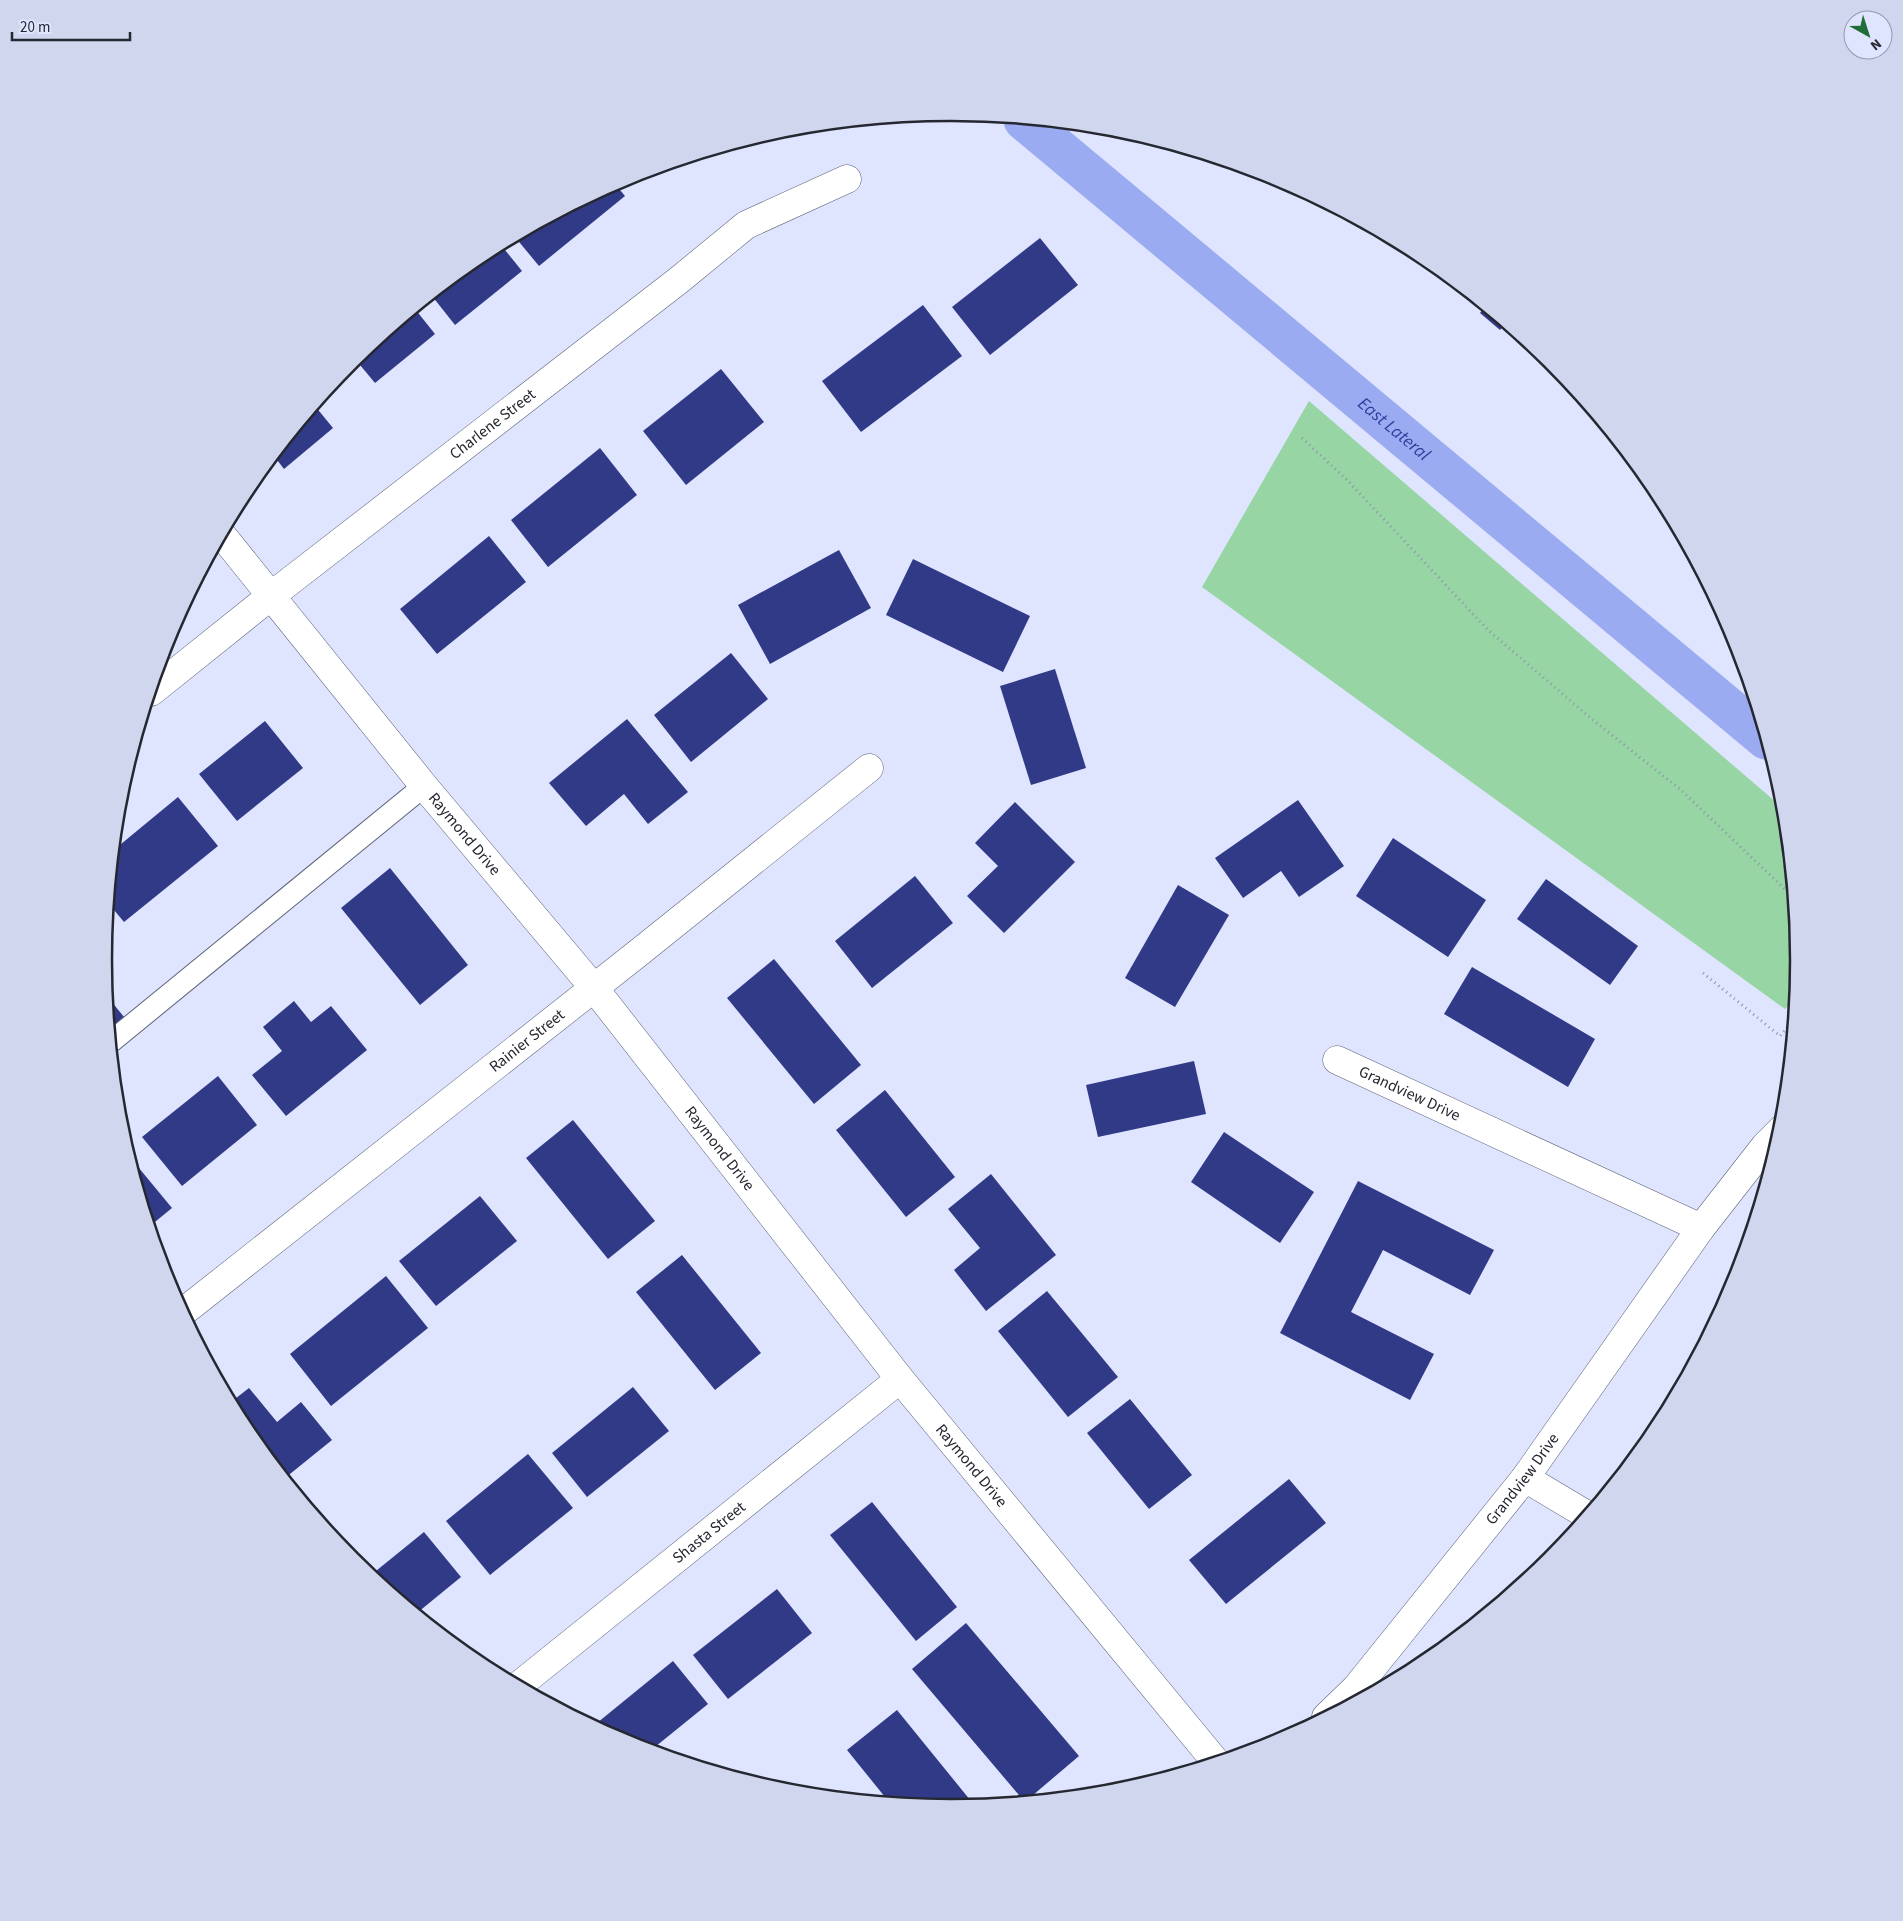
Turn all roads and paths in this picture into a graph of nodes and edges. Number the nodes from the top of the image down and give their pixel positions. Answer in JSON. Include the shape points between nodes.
{"nodes":[{"id":1,"x":847,"y":179,"type":"dead end"},
{"id":2,"x":1302,"y":438,"type":"dead end"},
{"id":3,"x":226,"y":540,"type":"edge"},
{"id":4,"x":272,"y":596,"type":"junction"},
{"id":5,"x":159,"y":687,"type":"edge"},
{"id":6,"x":869,"y":768,"type":"dead end"},
{"id":7,"x":424,"y":786,"type":"junction"},
{"id":8,"x":1787,"y":892,"type":"edge"},
{"id":9,"x":1703,"y":973,"type":"dead end"},
{"id":10,"x":594,"y":988,"type":"junction"},
{"id":11,"x":1788,"y":1027,"type":"edge"},
{"id":12,"x":117,"y":1038,"type":"edge"},
{"id":13,"x":1337,"y":1060,"type":"dead end"},
{"id":14,"x":1770,"y":1141,"type":"edge"},
{"id":15,"x":1701,"y":1228,"type":"junction"},
{"id":16,"x":188,"y":1308,"type":"edge"},
{"id":17,"x":900,"y":1380,"type":"junction"},
{"id":18,"x":1525,"y":1478,"type":"junction"},
{"id":19,"x":1583,"y":1512,"type":"edge"},
{"id":20,"x":523,"y":1682,"type":"edge"},
{"id":21,"x":1339,"y":1704,"type":"edge"},
{"id":22,"x":1212,"y":1758,"type":"edge"}],
"edges":[{"from":1,"to":4,"type":"street","name":"Charlene Street","via":[[746,225]]},
{"from":2,"to":8,"type":"path","via":[[1347,480],[1489,631],[1681,790]]},
{"from":3,"to":4,"type":"street","name":"Raymond Drive"},
{"from":4,"to":5,"type":"street","name":"Charlene Street"},
{"from":4,"to":7,"type":"street","name":"Raymond Drive"},
{"from":6,"to":10,"type":"street","name":"Rainier Street"},
{"from":7,"to":10,"type":"street","name":"Raymond Drive"},
{"from":7,"to":12,"type":"lane"},
{"from":9,"to":11,"type":"path","via":[[1780,1036]]},
{"from":10,"to":16,"type":"street","name":"Rainier Street"},
{"from":10,"to":17,"type":"street","name":"Raymond Drive"},
{"from":13,"to":15,"type":"street","name":"Grandview Drive"},
{"from":14,"to":15,"type":"street","name":"Grandview Drive"},
{"from":15,"to":18,"type":"street","name":"Grandview Drive"},
{"from":17,"to":20,"type":"street","name":"Shasta Street"},
{"from":17,"to":22,"type":"street","name":"Raymond Drive"},
{"from":18,"to":19,"type":"street"},
{"from":18,"to":21,"type":"street","name":"Grandview Drive","via":[[1356,1688]]}]}
